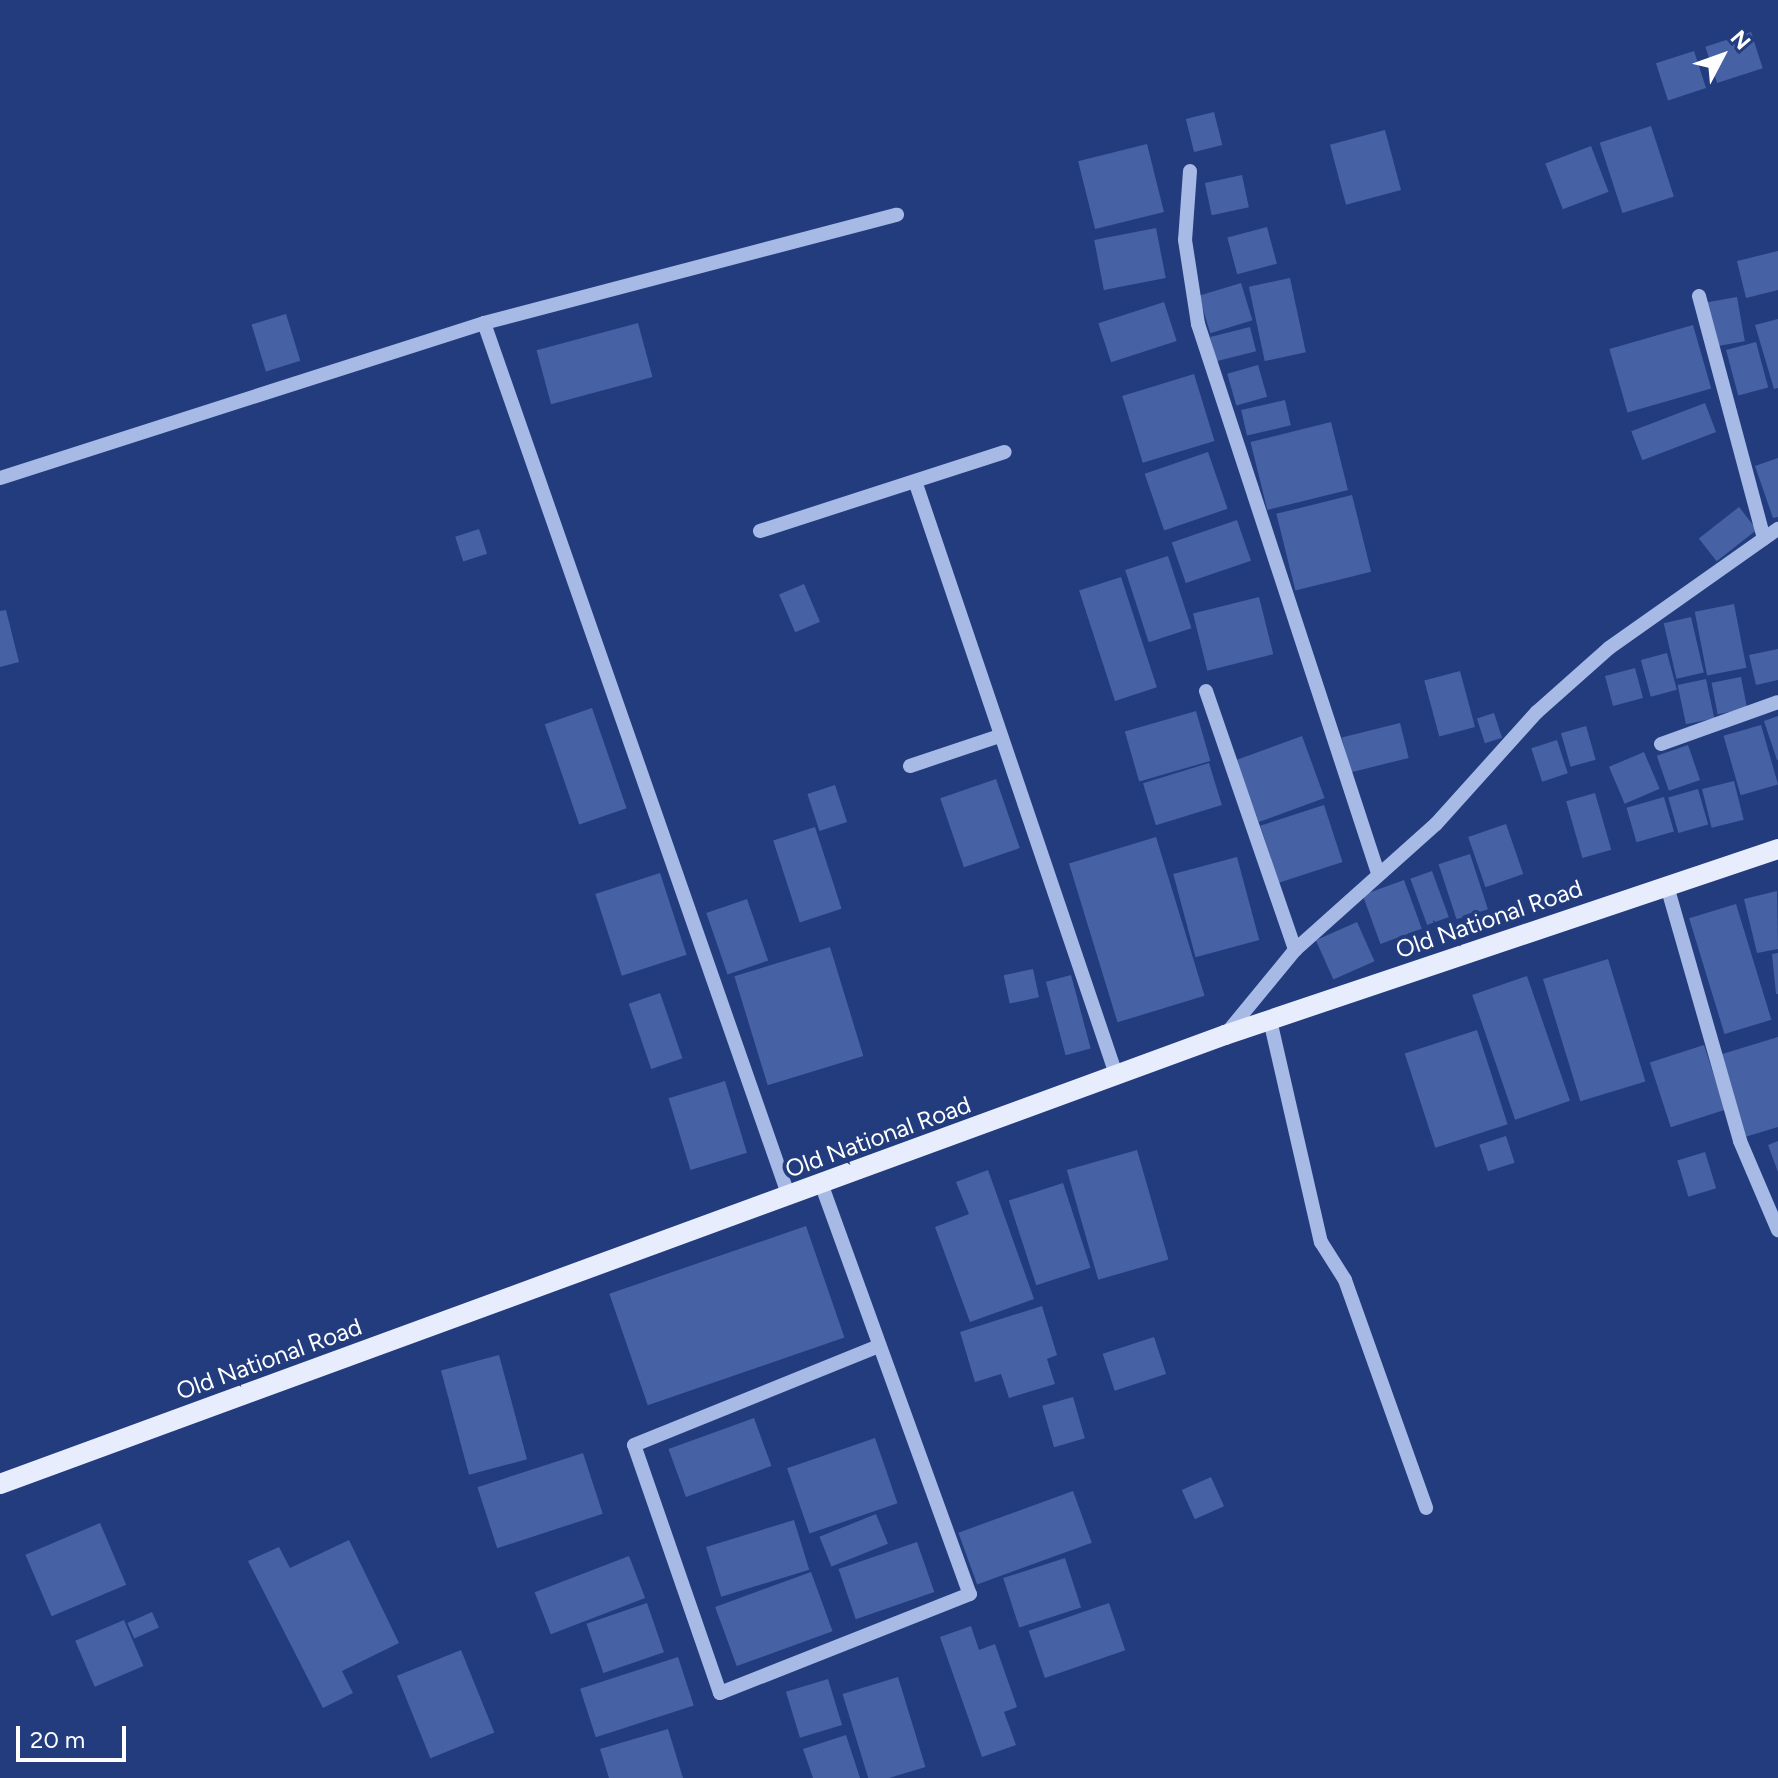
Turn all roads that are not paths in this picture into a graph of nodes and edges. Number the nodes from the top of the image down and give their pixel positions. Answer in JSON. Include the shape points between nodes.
{"nodes":[{"id":1,"x":1190,"y":171,"type":"dead end"},
{"id":2,"x":897,"y":215,"type":"dead end"},
{"id":3,"x":1699,"y":296,"type":"dead end"},
{"id":4,"x":484,"y":323,"type":"junction"},
{"id":5,"x":1005,"y":452,"type":"dead end"},
{"id":6,"x":0,"y":478,"type":"edge"},
{"id":7,"x":916,"y":484,"type":"junction"},
{"id":8,"x":1778,"y":529,"type":"edge"},
{"id":9,"x":760,"y":531,"type":"dead end"},
{"id":10,"x":1764,"y":538,"type":"junction"},
{"id":11,"x":1206,"y":691,"type":"dead end"},
{"id":12,"x":1778,"y":702,"type":"edge"},
{"id":13,"x":999,"y":736,"type":"junction"},
{"id":14,"x":1661,"y":744,"type":"dead end"},
{"id":15,"x":910,"y":766,"type":"dead end"},
{"id":16,"x":1778,"y":849,"type":"edge"},
{"id":17,"x":1378,"y":873,"type":"junction"},
{"id":18,"x":1667,"y":886,"type":"junction"},
{"id":19,"x":1295,"y":950,"type":"junction"},
{"id":20,"x":1270,"y":1020,"type":"junction"},
{"id":21,"x":1225,"y":1035,"type":"junction"},
{"id":22,"x":1117,"y":1077,"type":"junction"},
{"id":23,"x":822,"y":1186,"type":"junction"},
{"id":24,"x":789,"y":1197,"type":"junction"},
{"id":25,"x":1778,"y":1230,"type":"edge"},
{"id":26,"x":877,"y":1347,"type":"junction"},
{"id":27,"x":0,"y":1484,"type":"edge"},
{"id":28,"x":1426,"y":1508,"type":"dead end"}],
"edges":[{"from":1,"to":17,"type":"street","via":[[1185,240],[1198,324]]},
{"from":2,"to":4,"type":"street"},
{"from":3,"to":10,"type":"street"},
{"from":4,"to":6,"type":"street"},
{"from":4,"to":24,"type":"street"},
{"from":5,"to":7,"type":"street"},
{"from":7,"to":9,"type":"street"},
{"from":7,"to":13,"type":"street"},
{"from":8,"to":10,"type":"street"},
{"from":10,"to":17,"type":"street","via":[[1609,648],[1537,712],[1436,824]]},
{"from":11,"to":19,"type":"street"},
{"from":12,"to":14,"type":"street"},
{"from":13,"to":15,"type":"street"},
{"from":13,"to":22,"type":"street"},
{"from":16,"to":18,"type":"main road","name":"Old National Road"},
{"from":17,"to":19,"type":"street"},
{"from":18,"to":20,"type":"main road","name":"Old National Road"},
{"from":18,"to":25,"type":"street","via":[[1740,1141]]},
{"from":19,"to":21,"type":"street"},
{"from":20,"to":21,"type":"main road","name":"Old National Road"},
{"from":20,"to":28,"type":"street","via":[[1321,1242],[1345,1280]]},
{"from":21,"to":22,"type":"main road","name":"Old National Road"},
{"from":22,"to":23,"type":"main road","name":"Old National Road"},
{"from":23,"to":24,"type":"main road","name":"Old National Road"},
{"from":23,"to":26,"type":"street"},
{"from":24,"to":27,"type":"main road","name":"Old National Road"},
{"from":26,"to":26,"type":"street","via":[[970,1594],[720,1693],[634,1445]]}]}
